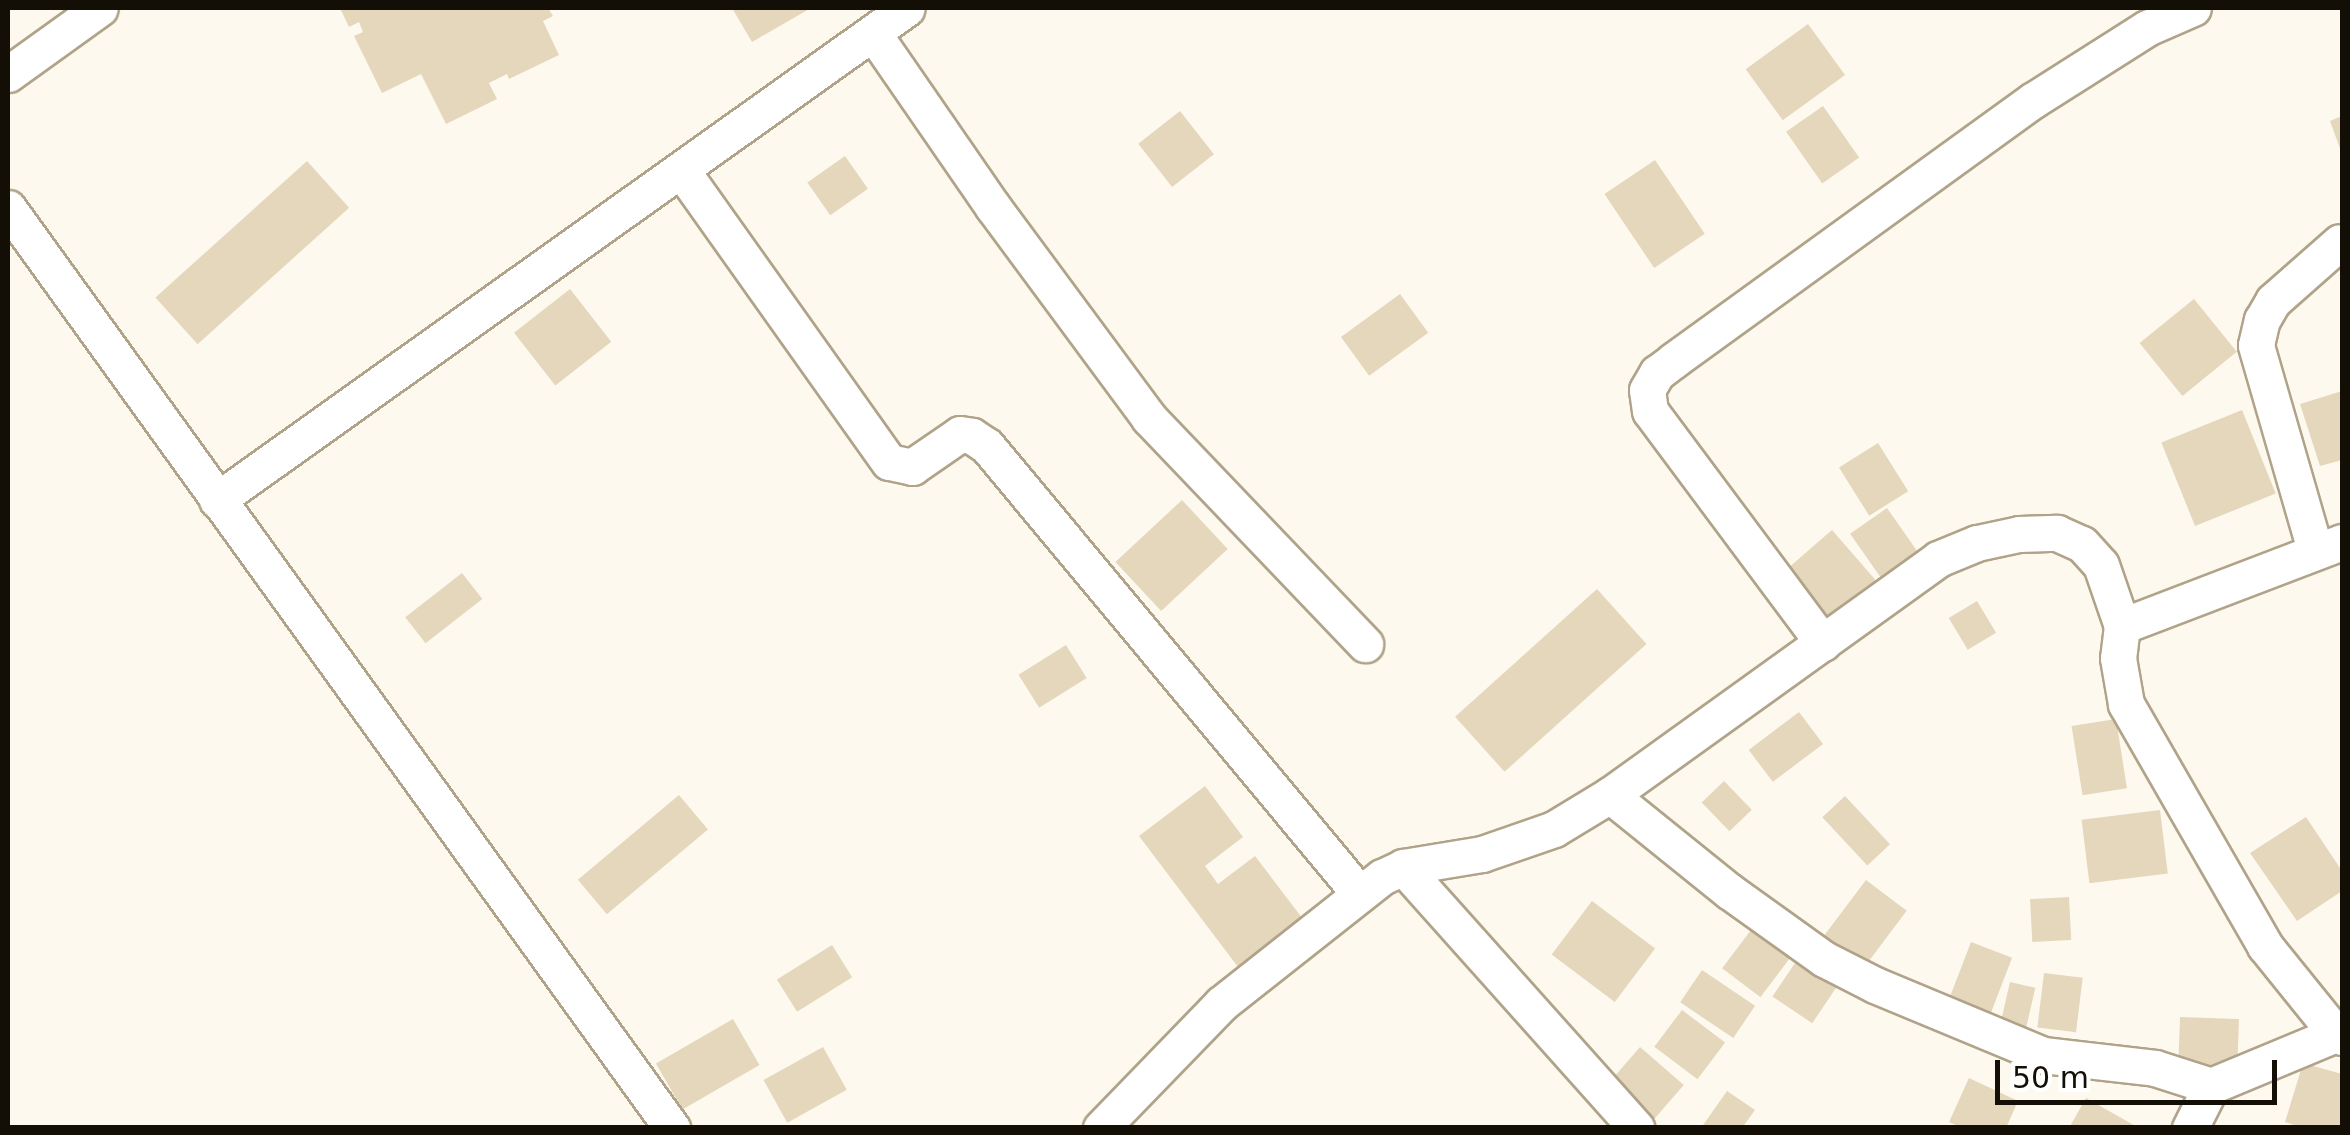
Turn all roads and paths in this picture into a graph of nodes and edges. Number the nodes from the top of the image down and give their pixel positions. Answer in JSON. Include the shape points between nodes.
{"nodes":[{"id":1,"x":100,"y":8,"type":"edge"},
{"id":2,"x":906,"y":8,"type":"edge"},
{"id":3,"x":2192,"y":8,"type":"edge"},
{"id":4,"x":872,"y":33,"type":"junction"},
{"id":5,"x":8,"y":74,"type":"edge"},
{"id":6,"x":682,"y":171,"type":"junction"},
{"id":7,"x":8,"y":208,"type":"edge"},
{"id":8,"x":2340,"y":242,"type":"dead end"},
{"id":9,"x":217,"y":500,"type":"junction"},
{"id":10,"x":2329,"y":546,"type":"edge"},
{"id":11,"x":2122,"y":626,"type":"junction"},
{"id":12,"x":1823,"y":643,"type":"junction"},
{"id":13,"x":1366,"y":644,"type":"dead end"},
{"id":14,"x":1610,"y":794,"type":"junction"},
{"id":15,"x":1403,"y":867,"type":"junction"},
{"id":16,"x":1359,"y":893,"type":"junction"},
{"id":17,"x":2339,"y":1036,"type":"edge"},
{"id":18,"x":2212,"y":1086,"type":"junction"},
{"id":19,"x":672,"y":1128,"type":"edge"},
{"id":20,"x":1101,"y":1128,"type":"edge"},
{"id":21,"x":1636,"y":1128,"type":"edge"},
{"id":22,"x":2190,"y":1128,"type":"edge"}],
"edges":[{"from":1,"to":5,"type":"street"},
{"from":2,"to":4,"type":"street"},
{"from":3,"to":12,"type":"street","via":[[2147,28],[2032,100],[1674,360],[1647,390],[1650,411]]},
{"from":4,"to":6,"type":"street"},
{"from":4,"to":13,"type":"street","via":[[1149,418]]},
{"from":6,"to":9,"type":"street"},
{"from":6,"to":16,"type":"street","via":[[889,462],[912,467],[960,434],[987,446]]},
{"from":7,"to":9,"type":"street"},
{"from":8,"to":10,"type":"street","via":[[2273,301],[2256,345]]},
{"from":9,"to":19,"type":"street"},
{"from":10,"to":11,"type":"street"},
{"from":11,"to":12,"type":"street","via":[[2107,577],[2082,544],[2057,533],[2019,534],[1938,559]]},
{"from":11,"to":17,"type":"street","via":[[2118,658],[2126,704],[2265,946]]},
{"from":12,"to":14,"type":"street"},
{"from":14,"to":15,"type":"street","via":[[1520,844]]},
{"from":14,"to":18,"type":"street","via":[[1776,927],[1876,985],[2043,1055],[2155,1068]]},
{"from":15,"to":16,"type":"street"},
{"from":15,"to":21,"type":"street"},
{"from":16,"to":20,"type":"street","via":[[1221,1004]]},
{"from":17,"to":18,"type":"street"},
{"from":18,"to":22,"type":"street"}]}
